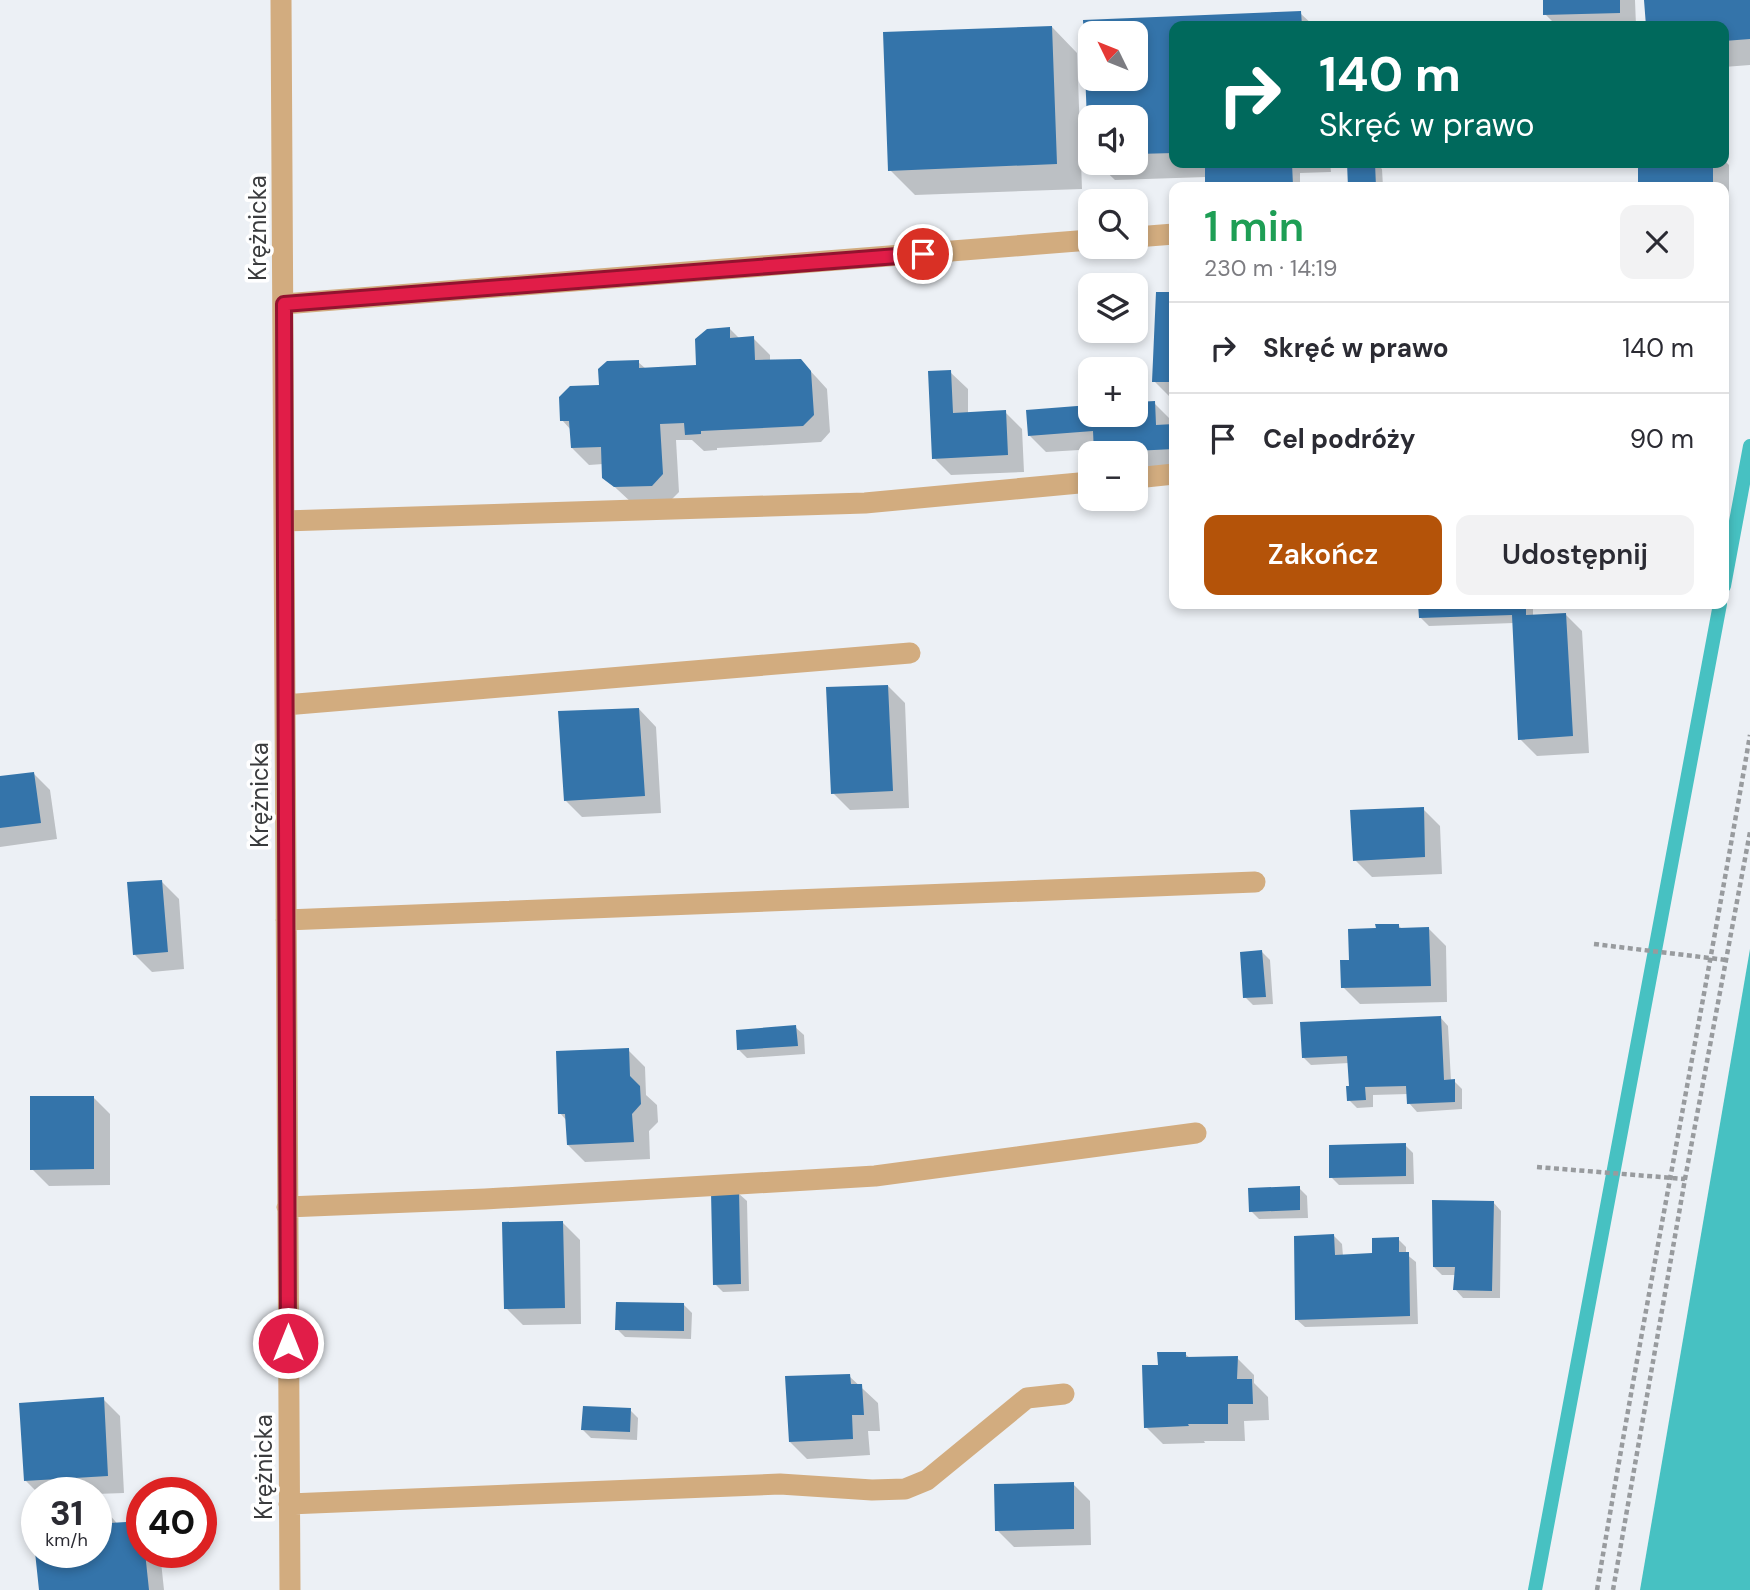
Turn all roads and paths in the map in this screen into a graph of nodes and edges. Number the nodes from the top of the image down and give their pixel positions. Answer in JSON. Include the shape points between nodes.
{"nodes":[{"id":1,"x":281,"y":0,"type":"edge"},
{"id":2,"x":1169,"y":234,"type":"edge"},
{"id":3,"x":1148,"y":236,"type":"edge"},
{"id":4,"x":1078,"y":241,"type":"edge"},
{"id":5,"x":284,"y":304,"type":"junction"},
{"id":6,"x":1169,"y":475,"type":"edge"},
{"id":7,"x":1148,"y":477,"type":"edge"},
{"id":8,"x":1078,"y":483,"type":"edge"},
{"id":9,"x":284,"y":521,"type":"junction"},
{"id":10,"x":910,"y":653,"type":"dead end"},
{"id":11,"x":285,"y":705,"type":"junction"},
{"id":12,"x":1750,"y":735,"type":"edge"},
{"id":13,"x":1750,"y":832,"type":"edge"},
{"id":14,"x":1255,"y":881,"type":"dead end"},
{"id":15,"x":286,"y":920,"type":"junction"},
{"id":16,"x":1594,"y":944,"type":"dead end"},
{"id":17,"x":1711,"y":958,"type":"junction"},
{"id":18,"x":1726,"y":960,"type":"junction"},
{"id":19,"x":1196,"y":1133,"type":"dead end"},
{"id":20,"x":1537,"y":1167,"type":"dead end"},
{"id":21,"x":1669,"y":1178,"type":"junction"},
{"id":22,"x":1685,"y":1179,"type":"junction"},
{"id":23,"x":288,"y":1207,"type":"junction"},
{"id":24,"x":1064,"y":1394,"type":"dead end"},
{"id":25,"x":289,"y":1504,"type":"junction"},
{"id":26,"x":290,"y":1590,"type":"edge"},
{"id":27,"x":1597,"y":1590,"type":"edge"},
{"id":28,"x":1613,"y":1590,"type":"edge"}],
"edges":[{"from":1,"to":5,"type":"street","name":"Krężnicka"},
{"from":2,"to":3,"type":"street"},
{"from":4,"to":5,"type":"street"},
{"from":5,"to":9,"type":"street","name":"Krężnicka"},
{"from":6,"to":7,"type":"street"},
{"from":8,"to":9,"type":"street","via":[[865,502]]},
{"from":9,"to":11,"type":"street","name":"Krężnicka"},
{"from":10,"to":11,"type":"street"},
{"from":11,"to":15,"type":"street","name":"Krężnicka"},
{"from":12,"to":17,"type":"path"},
{"from":13,"to":18,"type":"path"},
{"from":14,"to":15,"type":"street"},
{"from":15,"to":23,"type":"street","name":"Krężnicka"},
{"from":16,"to":17,"type":"path"},
{"from":17,"to":18,"type":"path"},
{"from":17,"to":21,"type":"path"},
{"from":18,"to":22,"type":"path"},
{"from":19,"to":23,"type":"street","via":[[875,1176]]},
{"from":20,"to":21,"type":"path"},
{"from":21,"to":22,"type":"path"},
{"from":21,"to":27,"type":"path"},
{"from":22,"to":28,"type":"path"},
{"from":23,"to":25,"type":"street","name":"Krężnicka"},
{"from":24,"to":25,"type":"street","via":[[1027,1398],[927,1480],[905,1489],[780,1484]]},
{"from":25,"to":26,"type":"street","name":"Krężnicka"}]}
